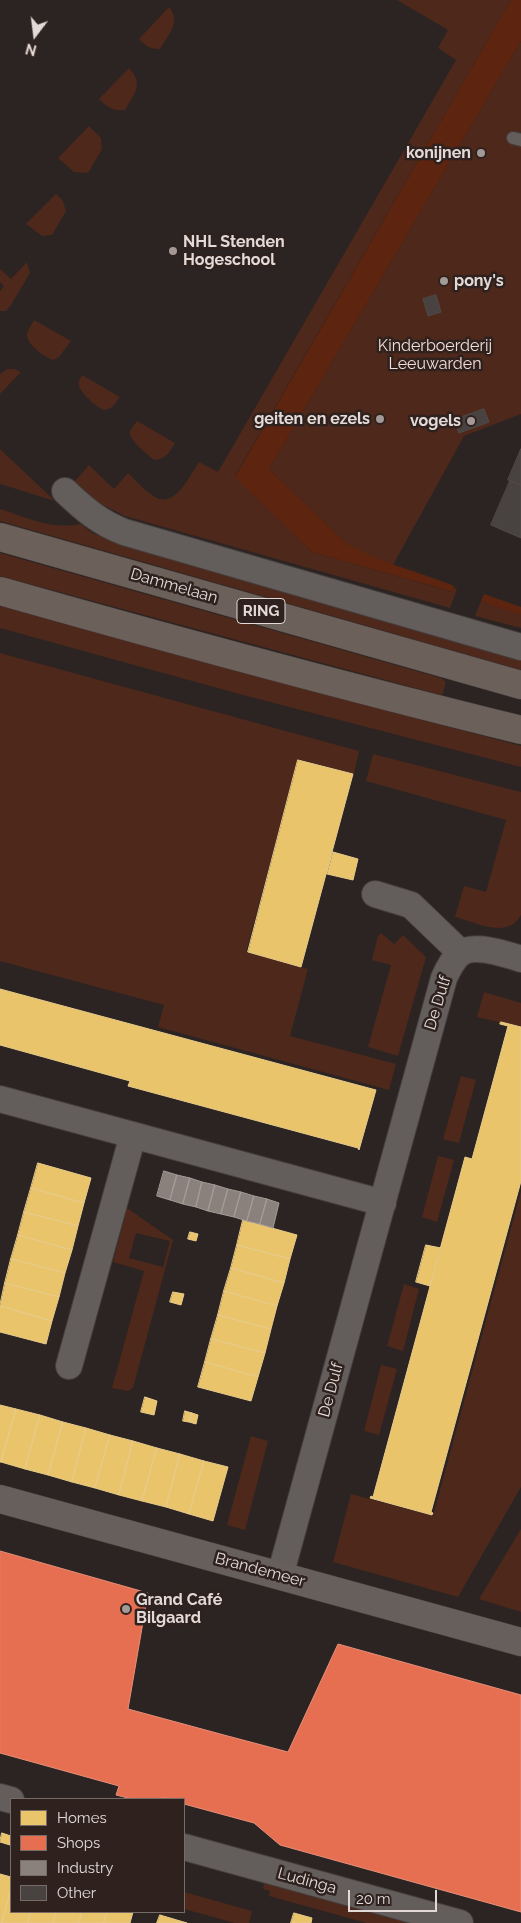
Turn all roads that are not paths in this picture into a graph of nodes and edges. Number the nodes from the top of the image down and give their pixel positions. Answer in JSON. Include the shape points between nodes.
{"nodes":[{"id":1,"x":65,"y":491,"type":"dead end"},
{"id":2,"x":0,"y":537,"type":"edge"},
{"id":3,"x":0,"y":591,"type":"edge"},
{"id":4,"x":521,"y":647,"type":"edge"},
{"id":5,"x":521,"y":685,"type":"edge"},
{"id":6,"x":521,"y":730,"type":"edge"},
{"id":7,"x":374,"y":894,"type":"dead end"},
{"id":8,"x":461,"y":953,"type":"junction"},
{"id":9,"x":521,"y":959,"type":"edge"},
{"id":10,"x":0,"y":1099,"type":"edge"},
{"id":11,"x":133,"y":1135,"type":"junction"},
{"id":12,"x":383,"y":1203,"type":"junction"},
{"id":13,"x":69,"y":1366,"type":"dead end"},
{"id":14,"x":0,"y":1499,"type":"edge"},
{"id":15,"x":280,"y":1576,"type":"junction"},
{"id":16,"x":521,"y":1642,"type":"edge"},
{"id":17,"x":185,"y":1847,"type":"edge"},
{"id":18,"x":460,"y":1923,"type":"edge"}],
"edges":[{"from":1,"to":4,"type":"street","via":[[86,512],[124,532]]},
{"from":2,"to":5,"type":"main road","name":"Dammelaan","number":"RING"},
{"from":3,"to":6,"type":"main road"},
{"from":7,"to":8,"type":"street","via":[[411,905]]},
{"from":8,"to":9,"type":"street","via":[[477,949]]},
{"from":8,"to":12,"type":"street","name":"De Dulf","via":[[444,978]]},
{"from":10,"to":11,"type":"street"},
{"from":11,"to":12,"type":"street"},
{"from":11,"to":13,"type":"street"},
{"from":12,"to":15,"type":"street","name":"De Dulf"},
{"from":14,"to":15,"type":"street","name":"Brandemeer"},
{"from":15,"to":16,"type":"street","name":"Brandemeer"},
{"from":17,"to":18,"type":"street","name":"Ludinga"}]}
